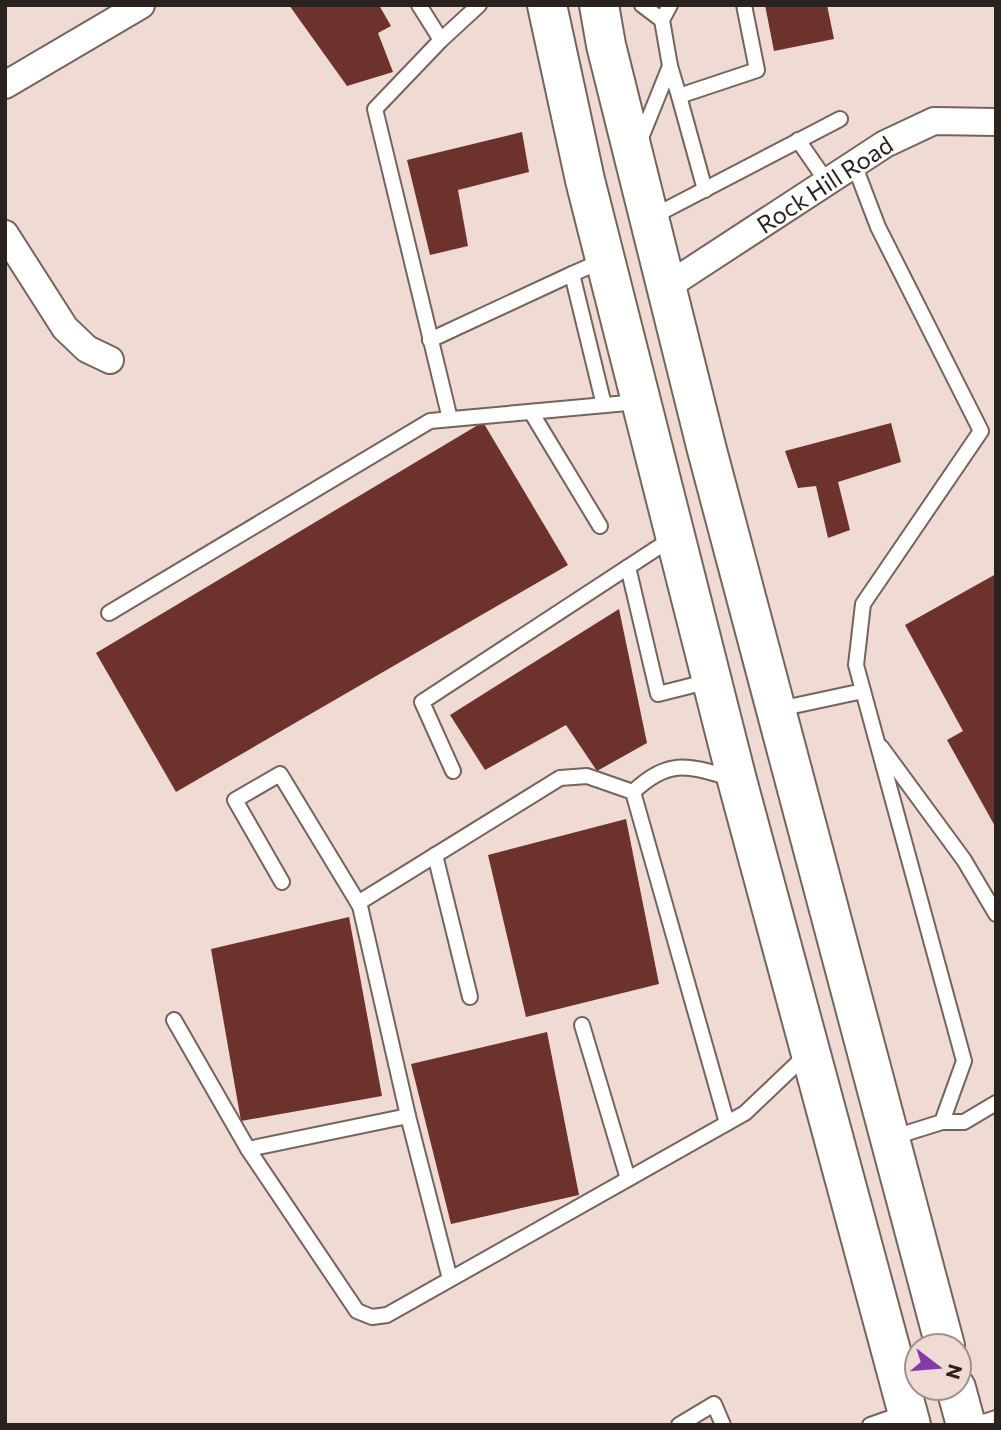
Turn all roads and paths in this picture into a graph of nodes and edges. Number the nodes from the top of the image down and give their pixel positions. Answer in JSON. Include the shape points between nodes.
{"nodes":[{"id":1,"x":141,"y":5,"type":"edge"},
{"id":2,"x":419,"y":5,"type":"edge"},
{"id":3,"x":479,"y":5,"type":"edge"},
{"id":4,"x":547,"y":5,"type":"edge"},
{"id":5,"x":599,"y":5,"type":"edge"},
{"id":6,"x":642,"y":5,"type":"edge"},
{"id":7,"x":670,"y":5,"type":"edge"},
{"id":8,"x":744,"y":5,"type":"edge"},
{"id":9,"x":662,"y":20,"type":"junction"},
{"id":10,"x":441,"y":40,"type":"junction"},
{"id":11,"x":670,"y":66,"type":"junction"},
{"id":12,"x":5,"y":85,"type":"edge"},
{"id":13,"x":679,"y":96,"type":"junction"},
{"id":14,"x":840,"y":119,"type":"dead end"},
{"id":15,"x":996,"y":122,"type":"edge"},
{"id":16,"x":798,"y":140,"type":"junction"},
{"id":17,"x":633,"y":158,"type":"junction"},
{"id":18,"x":854,"y":164,"type":"junction"},
{"id":19,"x":827,"y":182,"type":"junction"},
{"id":20,"x":705,"y":190,"type":"junction"},
{"id":21,"x":649,"y":218,"type":"junction"},
{"id":22,"x":5,"y":234,"type":"edge"},
{"id":23,"x":589,"y":267,"type":"junction"},
{"id":24,"x":666,"y":287,"type":"junction"},
{"id":25,"x":430,"y":340,"type":"junction"},
{"id":26,"x":110,"y":360,"type":"dead end"},
{"id":27,"x":642,"y":402,"type":"junction"},
{"id":28,"x":604,"y":405,"type":"junction"},
{"id":29,"x":531,"y":412,"type":"junction"},
{"id":30,"x":450,"y":419,"type":"junction"},
{"id":31,"x":600,"y":526,"type":"dead end"},
{"id":32,"x":676,"y":536,"type":"junction"},
{"id":33,"x":628,"y":567,"type":"junction"},
{"id":34,"x":109,"y":613,"type":"dead end"},
{"id":35,"x":712,"y":680,"type":"junction"},
{"id":36,"x":863,"y":691,"type":"junction"},
{"id":37,"x":776,"y":709,"type":"junction"},
{"id":38,"x":876,"y":740,"type":"junction"},
{"id":39,"x":453,"y":771,"type":"dead end"},
{"id":40,"x":737,"y":780,"type":"junction"},
{"id":41,"x":633,"y":792,"type":"junction"},
{"id":42,"x":435,"y":855,"type":"junction"},
{"id":43,"x":282,"y":882,"type":"dead end"},
{"id":44,"x":358,"y":903,"type":"junction"},
{"id":45,"x":996,"y":914,"type":"edge"},
{"id":46,"x":470,"y":998,"type":"dead end"},
{"id":47,"x":174,"y":1020,"type":"dead end"},
{"id":48,"x":582,"y":1025,"type":"dead end"},
{"id":49,"x":811,"y":1050,"type":"junction"},
{"id":50,"x":996,"y":1104,"type":"edge"},
{"id":51,"x":408,"y":1116,"type":"junction"},
{"id":52,"x":942,"y":1122,"type":"junction"},
{"id":53,"x":727,"y":1123,"type":"junction"},
{"id":54,"x":890,"y":1139,"type":"junction"},
{"id":55,"x":248,"y":1149,"type":"junction"},
{"id":56,"x":628,"y":1179,"type":"junction"},
{"id":57,"x":450,"y":1279,"type":"junction"},
{"id":58,"x":941,"y":1332,"type":"edge"},
{"id":59,"x":960,"y":1402,"type":"edge"},
{"id":60,"x":910,"y":1418,"type":"edge"},
{"id":61,"x":996,"y":1418,"type":"edge"},
{"id":62,"x":680,"y":1425,"type":"edge"},
{"id":63,"x":723,"y":1425,"type":"edge"},
{"id":64,"x":870,"y":1425,"type":"edge"},
{"id":65,"x":966,"y":1425,"type":"edge"},
{"id":66,"x":975,"y":1425,"type":"edge"}],
"edges":[{"from":1,"to":12,"type":"street"},
{"from":2,"to":10,"type":"lane"},
{"from":3,"to":10,"type":"lane"},
{"from":4,"to":23,"type":"highway","via":[[585,180]]},
{"from":5,"to":17,"type":"highway"},
{"from":6,"to":9,"type":"lane"},
{"from":7,"to":9,"type":"lane"},
{"from":8,"to":13,"type":"lane","via":[[757,70]]},
{"from":9,"to":11,"type":"lane"},
{"from":10,"to":25,"type":"lane","via":[[375,109]]},
{"from":11,"to":13,"type":"lane"},
{"from":11,"to":17,"type":"lane"},
{"from":13,"to":20,"type":"lane"},
{"from":14,"to":16,"type":"lane"},
{"from":15,"to":18,"type":"street","name":"Rock Hill Road","via":[[934,121]]},
{"from":16,"to":19,"type":"lane"},
{"from":16,"to":20,"type":"lane"},
{"from":17,"to":21,"type":"highway"},
{"from":18,"to":19,"type":"street","name":"Rock Hill Road"},
{"from":18,"to":36,"type":"lane","via":[[878,227],[981,431],[863,604],[856,665]]},
{"from":19,"to":24,"type":"street","name":"Rock Hill Road"},
{"from":20,"to":21,"type":"lane"},
{"from":21,"to":24,"type":"highway"},
{"from":22,"to":26,"type":"street","via":[[65,328],[87,349]]},
{"from":23,"to":25,"type":"lane"},
{"from":23,"to":27,"type":"highway"},
{"from":23,"to":28,"type":"lane"},
{"from":24,"to":37,"type":"highway"},
{"from":25,"to":30,"type":"lane"},
{"from":27,"to":28,"type":"lane"},
{"from":27,"to":32,"type":"highway"},
{"from":28,"to":29,"type":"lane"},
{"from":29,"to":30,"type":"lane"},
{"from":29,"to":31,"type":"lane"},
{"from":30,"to":34,"type":"lane","via":[[430,421]]},
{"from":32,"to":33,"type":"lane"},
{"from":32,"to":35,"type":"highway"},
{"from":33,"to":35,"type":"lane","via":[[658,694]]},
{"from":33,"to":39,"type":"lane","via":[[422,702]]},
{"from":35,"to":40,"type":"highway"},
{"from":36,"to":37,"type":"lane"},
{"from":36,"to":38,"type":"lane"},
{"from":37,"to":54,"type":"highway"},
{"from":38,"to":45,"type":"lane","via":[[964,860]]},
{"from":38,"to":52,"type":"lane","via":[[964,1061]]},
{"from":40,"to":41,"type":"lane","via":[[676,767],[651,775]]},
{"from":40,"to":49,"type":"highway"},
{"from":41,"to":42,"type":"lane","via":[[587,776],[560,778]]},
{"from":41,"to":53,"type":"lane"},
{"from":42,"to":44,"type":"lane"},
{"from":42,"to":46,"type":"lane"},
{"from":43,"to":44,"type":"lane","via":[[235,800],[279,775]]},
{"from":44,"to":51,"type":"lane"},
{"from":47,"to":55,"type":"lane"},
{"from":48,"to":56,"type":"lane"},
{"from":49,"to":53,"type":"lane","via":[[745,1113]]},
{"from":49,"to":60,"type":"highway"},
{"from":50,"to":52,"type":"lane","via":[[964,1122]]},
{"from":51,"to":55,"type":"lane"},
{"from":51,"to":57,"type":"lane"},
{"from":52,"to":54,"type":"lane"},
{"from":53,"to":56,"type":"lane"},
{"from":54,"to":58,"type":"highway"},
{"from":55,"to":57,"type":"lane","via":[[357,1311],[372,1317],[387,1315]]},
{"from":56,"to":57,"type":"lane"},
{"from":59,"to":65,"type":"highway"},
{"from":60,"to":64,"type":"lane"},
{"from":61,"to":66,"type":"lane"},
{"from":62,"to":63,"type":"lane","via":[[714,1404]]}]}
